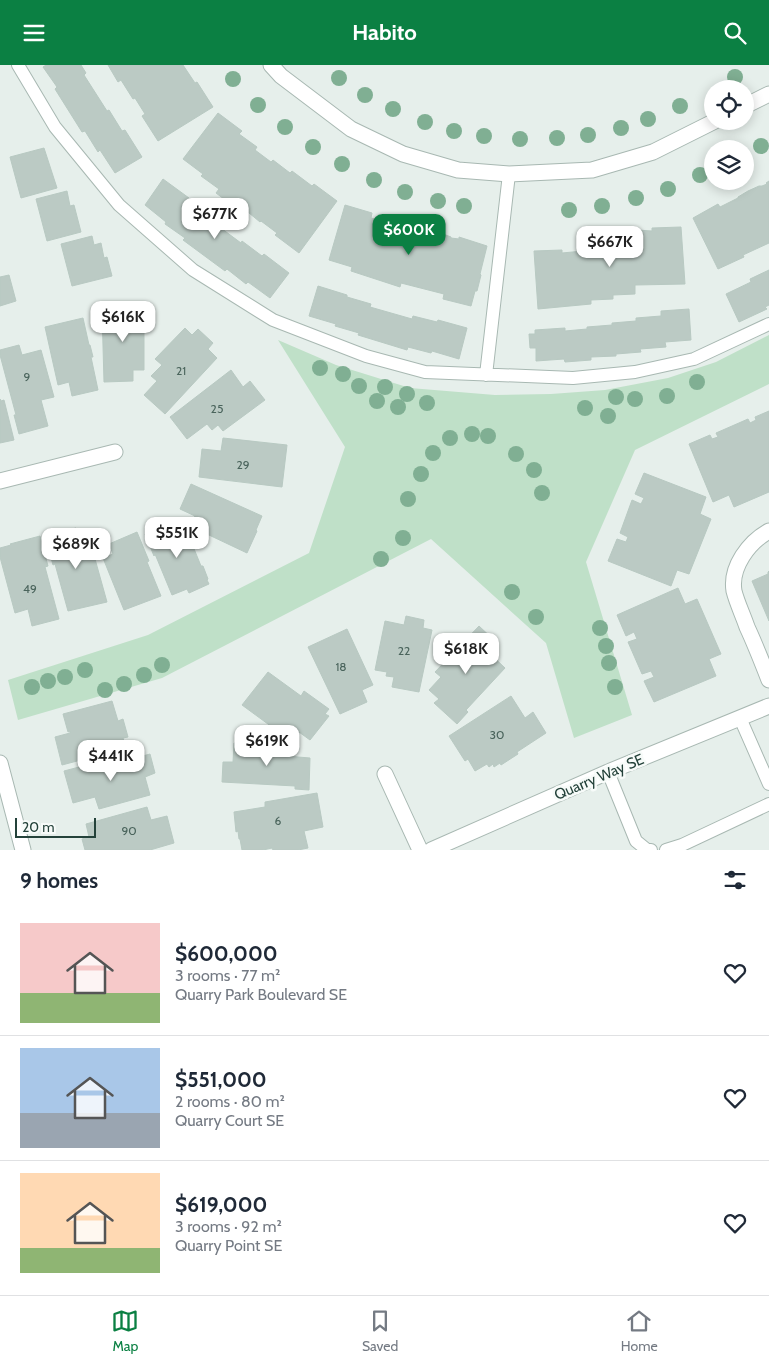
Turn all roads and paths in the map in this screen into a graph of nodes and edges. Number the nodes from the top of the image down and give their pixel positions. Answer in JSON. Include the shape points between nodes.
{"nodes":[{"id":1,"x":18,"y":65,"type":"edge"},
{"id":2,"x":271,"y":65,"type":"edge"},
{"id":3,"x":769,"y":94,"type":"edge"},
{"id":4,"x":754,"y":102,"type":"edge"},
{"id":5,"x":704,"y":126,"type":"edge"},
{"id":6,"x":509,"y":175,"type":"junction"},
{"id":7,"x":769,"y":324,"type":"edge"},
{"id":8,"x":486,"y":375,"type":"junction"},
{"id":9,"x":115,"y":452,"type":"dead end"},
{"id":10,"x":0,"y":481,"type":"edge"},
{"id":11,"x":769,"y":531,"type":"edge"},
{"id":12,"x":769,"y":680,"type":"edge"},
{"id":13,"x":769,"y":706,"type":"edge"},
{"id":14,"x":740,"y":718,"type":"junction"},
{"id":15,"x":0,"y":763,"type":"edge"},
{"id":16,"x":608,"y":772,"type":"junction"},
{"id":17,"x":385,"y":774,"type":"dead end"},
{"id":18,"x":769,"y":784,"type":"edge"},
{"id":19,"x":769,"y":803,"type":"edge"},
{"id":20,"x":23,"y":850,"type":"edge"},
{"id":21,"x":420,"y":850,"type":"edge"},
{"id":22,"x":431,"y":850,"type":"edge"},
{"id":23,"x":651,"y":850,"type":"edge"},
{"id":24,"x":666,"y":850,"type":"edge"}],
"edges":[{"from":1,"to":8,"type":"lane","via":[[55,127],[119,205],[194,270],[273,320],[366,356],[425,372]]},
{"from":2,"to":6,"type":"street","via":[[351,129],[403,154],[458,170]]},
{"from":3,"to":4,"type":"street"},
{"from":5,"to":6,"type":"street","via":[[653,152],[592,170]]},
{"from":6,"to":8,"type":"lane"},
{"from":7,"to":8,"type":"lane","via":[[694,359],[635,372],[573,378]]},
{"from":9,"to":10,"type":"street"},
{"from":11,"to":12,"type":"street","via":[[752,543],[740,559],[734,589]]},
{"from":13,"to":14,"type":"street","name":"Quarry Way SE"},
{"from":14,"to":16,"type":"street","name":"Quarry Way SE"},
{"from":14,"to":18,"type":"lane"},
{"from":15,"to":20,"type":"street"},
{"from":16,"to":22,"type":"street","name":"Quarry Way SE"},
{"from":16,"to":23,"type":"lane","via":[[636,841]]},
{"from":17,"to":21,"type":"street"},
{"from":19,"to":24,"type":"lane"}]}
